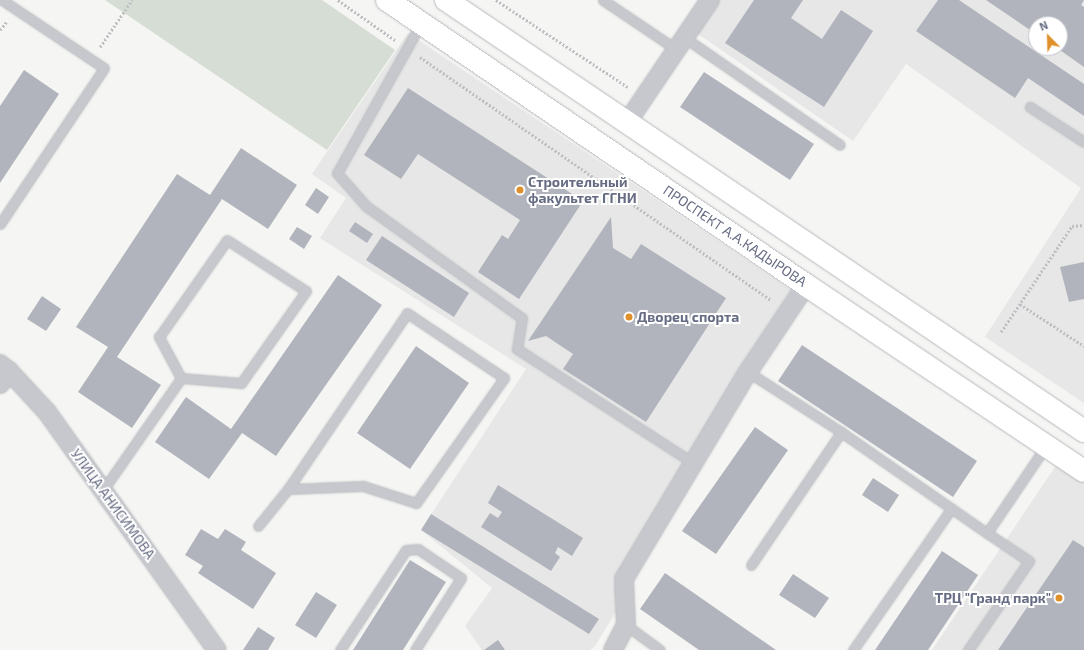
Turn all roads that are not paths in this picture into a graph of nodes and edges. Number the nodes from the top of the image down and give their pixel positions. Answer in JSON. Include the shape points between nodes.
{"nodes":[{"id":1,"x":2,"y":0,"type":"edge"},
{"id":2,"x":387,"y":0,"type":"edge"},
{"id":3,"x":446,"y":0,"type":"edge"},
{"id":4,"x":603,"y":0,"type":"edge"},
{"id":5,"x":710,"y":0,"type":"edge"},
{"id":6,"x":421,"y":23,"type":"junction"},
{"id":7,"x":681,"y":44,"type":"junction"},
{"id":8,"x":1030,"y":107,"type":"dead end"},
{"id":9,"x":628,"y":121,"type":"junction"},
{"id":10,"x":1084,"y":142,"type":"edge"},
{"id":11,"x":840,"y":145,"type":"dead end"},
{"id":12,"x":0,"y":224,"type":"edge"},
{"id":13,"x":806,"y":285,"type":"junction"},
{"id":14,"x":748,"y":372,"type":"junction"},
{"id":15,"x":3,"y":373,"type":"edge"},
{"id":16,"x":181,"y":378,"type":"junction"},
{"id":17,"x":1084,"y":431,"type":"edge"},
{"id":18,"x":841,"y":432,"type":"junction"},
{"id":19,"x":1046,"y":446,"type":"junction"},
{"id":20,"x":693,"y":463,"type":"junction"},
{"id":21,"x":1084,"y":471,"type":"edge"},
{"id":22,"x":288,"y":489,"type":"junction"},
{"id":23,"x":103,"y":490,"type":"junction"},
{"id":24,"x":951,"y":509,"type":"junction"},
{"id":25,"x":258,"y":526,"type":"dead end"},
{"id":26,"x":987,"y":533,"type":"junction"},
{"id":27,"x":751,"y":565,"type":"dead end"},
{"id":28,"x":626,"y":625,"type":"junction"},
{"id":29,"x":217,"y":650,"type":"edge"},
{"id":30,"x":340,"y":650,"type":"edge"},
{"id":31,"x":415,"y":650,"type":"edge"},
{"id":32,"x":613,"y":650,"type":"edge"},
{"id":33,"x":660,"y":650,"type":"edge"},
{"id":34,"x":853,"y":650,"type":"edge"},
{"id":35,"x":968,"y":650,"type":"edge"}],
"edges":[{"from":1,"to":12,"type":"lane","via":[[104,68]]},
{"from":2,"to":6,"type":"main road","name":"ПРОСПЕКТ А.А.КАДЫРОВА"},
{"from":3,"to":9,"type":"main road"},
{"from":4,"to":7,"type":"lane"},
{"from":5,"to":7,"type":"street"},
{"from":6,"to":13,"type":"main road","name":"ПРОСПЕКТ А.А.КАДЫРОВА"},
{"from":6,"to":20,"type":"lane","via":[[337,173],[366,206],[522,318],[517,349]]},
{"from":7,"to":9,"type":"street"},
{"from":7,"to":11,"type":"lane"},
{"from":8,"to":10,"type":"lane"},
{"from":9,"to":17,"type":"main road"},
{"from":13,"to":14,"type":"street"},
{"from":13,"to":19,"type":"main road","name":"ПРОСПЕКТ А.А.КАДЫРОВА"},
{"from":14,"to":18,"type":"lane"},
{"from":14,"to":20,"type":"street"},
{"from":15,"to":23,"type":"street","name":"УЛИЦА АНИСИМОВА","via":[[47,412]]},
{"from":16,"to":16,"type":"lane","via":[[159,337],[227,240],[306,291],[240,384]]},
{"from":16,"to":23,"type":"lane"},
{"from":18,"to":24,"type":"lane"},
{"from":18,"to":27,"type":"lane"},
{"from":19,"to":21,"type":"main road","name":"ПРОСПЕКТ А.А.КАДЫРОВА"},
{"from":19,"to":26,"type":"lane"},
{"from":20,"to":28,"type":"street","via":[[624,579]]},
{"from":22,"to":22,"type":"lane","via":[[407,313],[504,378],[416,503],[363,486]]},
{"from":22,"to":25,"type":"lane"},
{"from":23,"to":29,"type":"street","name":"УЛИЦА АНИСИМОВА"},
{"from":24,"to":26,"type":"lane"},
{"from":24,"to":34,"type":"lane"},
{"from":26,"to":35,"type":"lane","via":[[1029,561]]},
{"from":28,"to":32,"type":"street"},
{"from":28,"to":33,"type":"lane"},
{"from":30,"to":31,"type":"lane","via":[[406,550],[418,549],[461,578]]}]}
